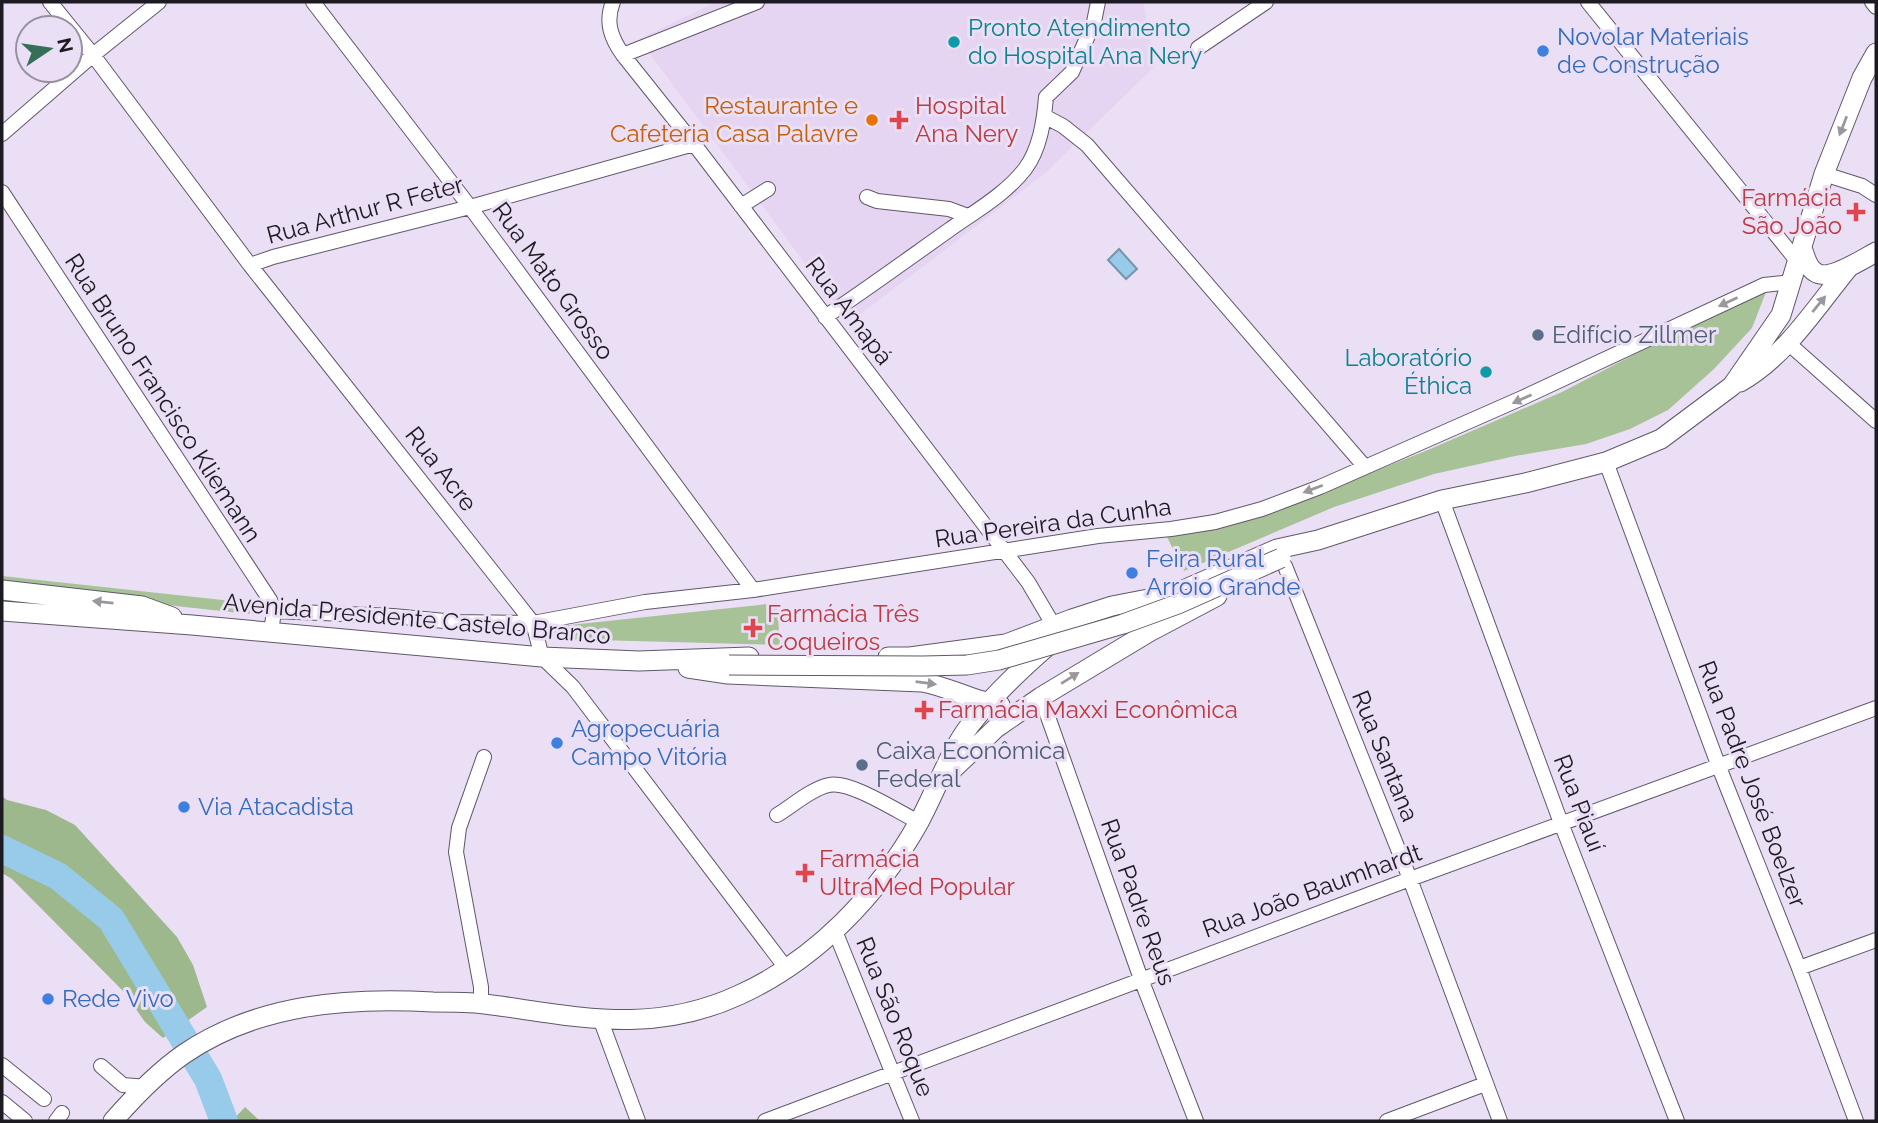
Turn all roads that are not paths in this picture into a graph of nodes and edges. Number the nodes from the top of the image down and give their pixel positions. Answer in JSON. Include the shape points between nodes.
{"nodes":[{"id":1,"x":50,"y":2,"type":"edge"},
{"id":2,"x":159,"y":2,"type":"edge"},
{"id":3,"x":313,"y":2,"type":"edge"},
{"id":4,"x":613,"y":2,"type":"edge"},
{"id":5,"x":757,"y":2,"type":"edge"},
{"id":6,"x":1098,"y":2,"type":"edge"},
{"id":7,"x":1266,"y":2,"type":"edge"},
{"id":8,"x":1588,"y":2,"type":"edge"},
{"id":9,"x":1872,"y":2,"type":"edge"},
{"id":10,"x":1876,"y":7,"type":"edge"},
{"id":11,"x":1198,"y":48,"type":"dead end"},
{"id":12,"x":1876,"y":53,"type":"edge"},
{"id":13,"x":93,"y":55,"type":"junction"},
{"id":14,"x":623,"y":55,"type":"junction"},
{"id":15,"x":1044,"y":116,"type":"junction"},
{"id":16,"x":2,"y":134,"type":"edge"},
{"id":17,"x":694,"y":144,"type":"junction"},
{"id":18,"x":1824,"y":174,"type":"junction"},
{"id":19,"x":768,"y":189,"type":"dead end"},
{"id":20,"x":2,"y":192,"type":"edge"},
{"id":21,"x":1876,"y":195,"type":"edge"},
{"id":22,"x":867,"y":197,"type":"dead end"},
{"id":23,"x":741,"y":206,"type":"junction"},
{"id":24,"x":470,"y":207,"type":"junction"},
{"id":25,"x":968,"y":216,"type":"junction"},
{"id":26,"x":1876,"y":252,"type":"edge"},
{"id":27,"x":1800,"y":255,"type":"junction"},
{"id":28,"x":250,"y":265,"type":"junction"},
{"id":29,"x":1849,"y":267,"type":"junction"},
{"id":30,"x":1792,"y":282,"type":"junction"},
{"id":31,"x":825,"y":317,"type":"junction"},
{"id":32,"x":1788,"y":343,"type":"junction"},
{"id":33,"x":1732,"y":386,"type":"junction"},
{"id":34,"x":1876,"y":421,"type":"edge"},
{"id":35,"x":1606,"y":462,"type":"junction"},
{"id":36,"x":1365,"y":467,"type":"junction"},
{"id":37,"x":1442,"y":500,"type":"junction"},
{"id":38,"x":1318,"y":540,"type":"junction"},
{"id":39,"x":1004,"y":552,"type":"junction"},
{"id":40,"x":1283,"y":562,"type":"junction"},
{"id":41,"x":2,"y":590,"type":"edge"},
{"id":42,"x":753,"y":590,"type":"junction"},
{"id":43,"x":2,"y":598,"type":"edge"},
{"id":44,"x":64,"y":598,"type":"junction"},
{"id":45,"x":1112,"y":606,"type":"junction"},
{"id":46,"x":2,"y":611,"type":"edge"},
{"id":47,"x":274,"y":611,"type":"junction"},
{"id":48,"x":1085,"y":615,"type":"junction"},
{"id":49,"x":533,"y":623,"type":"junction"},
{"id":50,"x":192,"y":625,"type":"junction"},
{"id":51,"x":1054,"y":625,"type":"junction"},
{"id":52,"x":271,"y":632,"type":"junction"},
{"id":53,"x":989,"y":648,"type":"junction"},
{"id":54,"x":1114,"y":652,"type":"junction"},
{"id":55,"x":542,"y":657,"type":"junction"},
{"id":56,"x":639,"y":661,"type":"junction"},
{"id":57,"x":968,"y":695,"type":"junction"},
{"id":58,"x":1033,"y":702,"type":"junction"},
{"id":59,"x":989,"y":704,"type":"junction"},
{"id":60,"x":1876,"y":708,"type":"edge"},
{"id":61,"x":969,"y":726,"type":"junction"},
{"id":62,"x":484,"y":757,"type":"dead end"},
{"id":63,"x":1719,"y":767,"type":"junction"},
{"id":64,"x":940,"y":781,"type":"junction"},
{"id":65,"x":777,"y":815,"type":"dead end"},
{"id":66,"x":919,"y":822,"type":"junction"},
{"id":67,"x":1561,"y":824,"type":"junction"},
{"id":68,"x":1410,"y":879,"type":"junction"},
{"id":69,"x":835,"y":931,"type":"junction"},
{"id":70,"x":1876,"y":940,"type":"edge"},
{"id":71,"x":786,"y":968,"type":"junction"},
{"id":72,"x":1800,"y":968,"type":"junction"},
{"id":73,"x":1141,"y":979,"type":"junction"},
{"id":74,"x":481,"y":1004,"type":"junction"},
{"id":75,"x":601,"y":1021,"type":"junction"},
{"id":76,"x":2,"y":1065,"type":"edge"},
{"id":77,"x":102,"y":1066,"type":"dead end"},
{"id":78,"x":894,"y":1073,"type":"junction"},
{"id":79,"x":1485,"y":1084,"type":"junction"},
{"id":80,"x":147,"y":1087,"type":"junction"},
{"id":81,"x":44,"y":1099,"type":"dead end"},
{"id":82,"x":2,"y":1102,"type":"edge"},
{"id":83,"x":25,"y":1121,"type":"edge"},
{"id":84,"x":113,"y":1121,"type":"edge"},
{"id":85,"x":638,"y":1121,"type":"edge"},
{"id":86,"x":765,"y":1121,"type":"edge"},
{"id":87,"x":912,"y":1121,"type":"edge"},
{"id":88,"x":1196,"y":1121,"type":"edge"},
{"id":89,"x":1387,"y":1121,"type":"edge"},
{"id":90,"x":1500,"y":1121,"type":"edge"},
{"id":91,"x":1676,"y":1121,"type":"edge"},
{"id":92,"x":1856,"y":1121,"type":"edge"}],
"edges":[{"from":1,"to":13,"type":"street","name":"Rua Acre"},
{"from":2,"to":13,"type":"street"},
{"from":3,"to":24,"type":"street","name":"Rua Mato Grosso"},
{"from":4,"to":14,"type":"street","name":"Rua Amapá","via":[[609,26]]},
{"from":5,"to":14,"type":"street"},
{"from":6,"to":15,"type":"street","via":[[1085,47],[1072,72],[1046,97]]},
{"from":7,"to":11,"type":"street"},
{"from":8,"to":27,"type":"street"},
{"from":9,"to":10,"type":"street"},
{"from":12,"to":18,"type":"main road","one_way":true},
{"from":13,"to":16,"type":"street"},
{"from":13,"to":28,"type":"street","name":"Rua Acre"},
{"from":14,"to":17,"type":"street","name":"Rua Amapá"},
{"from":15,"to":25,"type":"street","via":[[1025,169]]},
{"from":15,"to":36,"type":"street","via":[[1087,145]]},
{"from":17,"to":23,"type":"street","name":"Rua Amapá"},
{"from":17,"to":24,"type":"street","name":"Rua Arthur R Feter"},
{"from":18,"to":21,"type":"street"},
{"from":18,"to":27,"type":"main road"},
{"from":19,"to":23,"type":"street"},
{"from":20,"to":47,"type":"street","name":"Rua Bruno Francisco Kliemann"},
{"from":22,"to":25,"type":"street"},
{"from":23,"to":31,"type":"street","name":"Rua Amapá"},
{"from":24,"to":28,"type":"street","name":"Rua Arthur R Feter"},
{"from":24,"to":42,"type":"street","name":"Rua Mato Grosso"},
{"from":25,"to":31,"type":"street"},
{"from":26,"to":29,"type":"main road"},
{"from":27,"to":29,"type":"main road","via":[[1816,273],[1829,275]]},
{"from":27,"to":30,"type":"main road"},
{"from":28,"to":49,"type":"street","name":"Rua Acre"},
{"from":32,"to":29,"type":"main road","one_way":true},
{"from":30,"to":33,"type":"main road","via":[[1781,315]]},
{"from":30,"to":36,"type":"street","name":"Rua Pereira da Cunha","one_way":true,"via":[[1765,285]]},
{"from":31,"to":39,"type":"street","name":"Rua Amapá"},
{"from":32,"to":33,"type":"main road","via":[[1760,369]]},
{"from":32,"to":34,"type":"street"},
{"from":33,"to":35,"type":"main road","via":[[1661,439]]},
{"from":35,"to":37,"type":"main road"},
{"from":35,"to":63,"type":"street","name":"Rua Padre José Boelzer"},
{"from":36,"to":39,"type":"street","name":"Rua Pereira da Cunha","one_way":true,"via":[[1262,509],[1215,522]]},
{"from":37,"to":38,"type":"main road"},
{"from":37,"to":67,"type":"street","name":"Rua Piauí"},
{"from":38,"to":40,"type":"main road"},
{"from":38,"to":45,"type":"main road","name":"Avenida Presidente Castelo Branco","via":[[1278,549],[1174,594]]},
{"from":39,"to":42,"type":"street","name":"Rua Pereira da Cunha"},
{"from":39,"to":51,"type":"street","name":"Rua Amapá"},
{"from":40,"to":54,"type":"main road"},
{"from":40,"to":56,"type":"main road","bridge":true,"via":[[1123,624],[967,665]]},
{"from":40,"to":68,"type":"street","name":"Rua Santana"},
{"from":41,"to":44,"type":"main road","name":"Avenida Presidente Castelo Branco"},
{"from":42,"to":49,"type":"street","name":"Rua Pereira da Cunha"},
{"from":43,"to":44,"type":"main road"},
{"from":50,"to":44,"type":"main road","name":"Avenida Presidente Castelo Branco","one_way":true,"via":[[142,607]]},
{"from":45,"to":48,"type":"main road","name":"Avenida Presidente Castelo Branco"},
{"from":45,"to":54,"type":"main road","via":[[1121,630]]},
{"from":46,"to":50,"type":"main road","name":"Avenida Presidente Castelo Branco"},
{"from":47,"to":49,"type":"street","name":"Rua Pereira da Cunha"},
{"from":47,"to":52,"type":"street"},
{"from":48,"to":51,"type":"main road","name":"Avenida Presidente Castelo Branco"},
{"from":48,"to":59,"type":"main road"},
{"from":49,"to":55,"type":"street","name":"Rua Acre"},
{"from":50,"to":52,"type":"main road","name":"Avenida Presidente Castelo Branco"},
{"from":51,"to":53,"type":"main road","name":"Avenida Presidente Castelo Branco"},
{"from":52,"to":55,"type":"main road","name":"Avenida Presidente Castelo Branco"},
{"from":53,"to":56,"type":"main road","name":"Avenida Presidente Castelo Branco","via":[[910,657]]},
{"from":53,"to":57,"type":"main road","via":[[963,660]]},
{"from":58,"to":54,"type":"main road","one_way":true},
{"from":55,"to":56,"type":"main road","name":"Avenida Presidente Castelo Branco"},
{"from":55,"to":71,"type":"street","via":[[573,687]]},
{"from":56,"to":57,"type":"main road","name":"Avenida Presidente Castelo Branco","one_way":true,"via":[[728,674],[922,682]]},
{"from":57,"to":59,"type":"main road","name":"Avenida Presidente Castelo Branco"},
{"from":57,"to":61,"type":"main road"},
{"from":58,"to":59,"type":"main road","name":"Avenida Presidente Castelo Branco"},
{"from":58,"to":64,"type":"main road","via":[[989,734]]},
{"from":58,"to":73,"type":"street","name":"Rua Padre Reus"},
{"from":59,"to":61,"type":"main road"},
{"from":60,"to":63,"type":"street","name":"Rua João Baumhardt"},
{"from":61,"to":64,"type":"main road"},
{"from":62,"to":74,"type":"street","via":[[459,828],[456,852]]},
{"from":63,"to":67,"type":"street","name":"Rua João Baumhardt"},
{"from":63,"to":72,"type":"street","name":"Rua Padre José Boelzer"},
{"from":64,"to":66,"type":"main road"},
{"from":65,"to":66,"type":"street","via":[[821,788],[843,785]]},
{"from":66,"to":69,"type":"main road","via":[[888,871]]},
{"from":67,"to":68,"type":"street","name":"Rua João Baumhardt"},
{"from":67,"to":91,"type":"street","name":"Rua Piauí"},
{"from":68,"to":73,"type":"street","name":"Rua João Baumhardt"},
{"from":68,"to":79,"type":"street","name":"Rua Santana"},
{"from":69,"to":71,"type":"main road"},
{"from":69,"to":78,"type":"street","name":"Rua São Roque"},
{"from":70,"to":72,"type":"street"},
{"from":71,"to":75,"type":"main road","via":[[759,986],[696,1011],[650,1021]]},
{"from":72,"to":92,"type":"street","name":"Rua Padre José Boelzer"},
{"from":73,"to":78,"type":"street","name":"Rua João Baumhardt"},
{"from":73,"to":88,"type":"street","name":"Rua Padre Reus"},
{"from":74,"to":75,"type":"main road"},
{"from":74,"to":80,"type":"main road","via":[[333,1002],[254,1019],[182,1055]]},
{"from":75,"to":85,"type":"street"},
{"from":76,"to":81,"type":"street"},
{"from":77,"to":80,"type":"street","via":[[123,1085]]},
{"from":78,"to":86,"type":"street","name":"Rua João Baumhardt"},
{"from":78,"to":87,"type":"street","name":"Rua São Roque"},
{"from":79,"to":89,"type":"street"},
{"from":79,"to":90,"type":"street","name":"Rua Santana"},
{"from":80,"to":84,"type":"main road"},
{"from":82,"to":83,"type":"street"}]}
